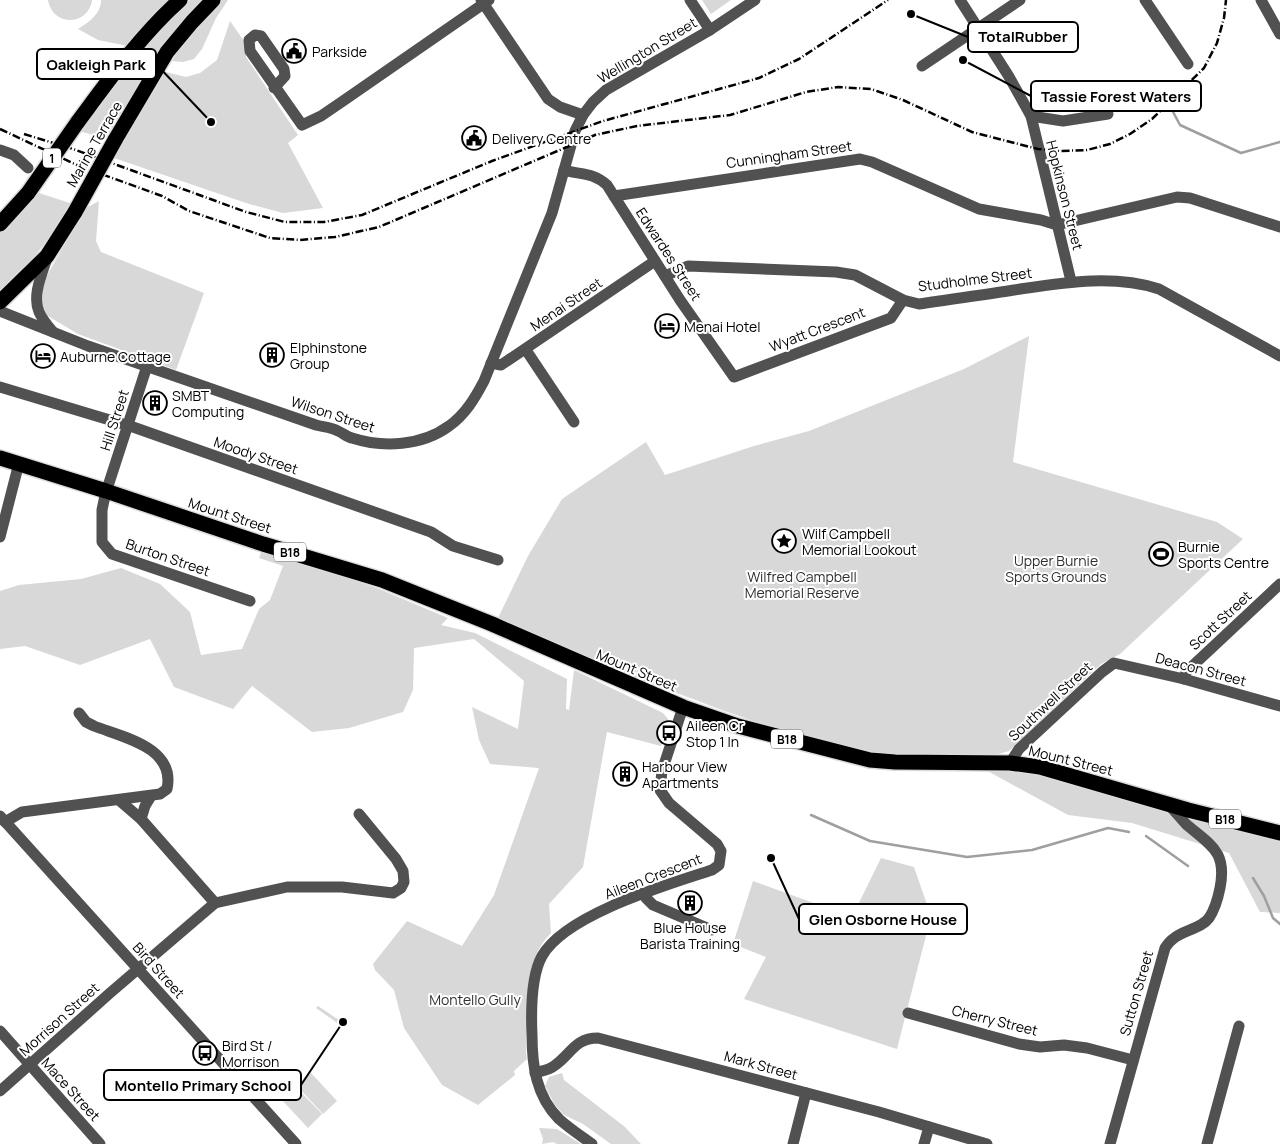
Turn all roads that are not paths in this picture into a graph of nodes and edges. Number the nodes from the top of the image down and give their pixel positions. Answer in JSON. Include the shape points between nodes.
{"nodes":[{"id":1,"x":180,"y":0,"type":"edge"},
{"id":2,"x":214,"y":0,"type":"edge"},
{"id":3,"x":690,"y":0,"type":"edge"},
{"id":4,"x":755,"y":0,"type":"edge"},
{"id":5,"x":960,"y":0,"type":"edge"},
{"id":6,"x":1020,"y":0,"type":"edge"},
{"id":7,"x":1144,"y":0,"type":"edge"},
{"id":8,"x":1261,"y":0,"type":"edge"},
{"id":9,"x":484,"y":1,"type":"edge"},
{"id":10,"x":978,"y":28,"type":"junction"},
{"id":11,"x":710,"y":30,"type":"junction"},
{"id":12,"x":1280,"y":34,"type":"edge"},
{"id":13,"x":1188,"y":64,"type":"dead end"},
{"id":14,"x":922,"y":66,"type":"dead end"},
{"id":15,"x":274,"y":88,"type":"junction"},
{"id":16,"x":1108,"y":114,"type":"dead end"},
{"id":17,"x":583,"y":115,"type":"junction"},
{"id":18,"x":1031,"y":116,"type":"junction"},
{"id":19,"x":0,"y":150,"type":"edge"},
{"id":20,"x":28,"y":168,"type":"dead end"},
{"id":21,"x":564,"y":170,"type":"junction"},
{"id":22,"x":614,"y":196,"type":"junction"},
{"id":23,"x":0,"y":224,"type":"edge"},
{"id":24,"x":1057,"y":225,"type":"junction"},
{"id":25,"x":1280,"y":227,"type":"edge"},
{"id":26,"x":47,"y":256,"type":"junction"},
{"id":27,"x":655,"y":262,"type":"junction"},
{"id":28,"x":664,"y":276,"type":"junction"},
{"id":29,"x":1071,"y":282,"type":"junction"},
{"id":30,"x":903,"y":300,"type":"junction"},
{"id":31,"x":0,"y":302,"type":"edge"},
{"id":32,"x":0,"y":311,"type":"edge"},
{"id":33,"x":53,"y":332,"type":"junction"},
{"id":34,"x":526,"y":350,"type":"junction"},
{"id":35,"x":1280,"y":356,"type":"edge"},
{"id":36,"x":491,"y":363,"type":"junction"},
{"id":37,"x":147,"y":366,"type":"junction"},
{"id":38,"x":734,"y":377,"type":"joint"},
{"id":39,"x":0,"y":387,"type":"edge"},
{"id":40,"x":574,"y":422,"type":"dead end"},
{"id":41,"x":127,"y":426,"type":"junction"},
{"id":42,"x":0,"y":458,"type":"edge"},
{"id":43,"x":19,"y":463,"type":"junction"},
{"id":44,"x":107,"y":487,"type":"junction"},
{"id":45,"x":0,"y":537,"type":"edge"},
{"id":46,"x":498,"y":560,"type":"dead end"},
{"id":47,"x":1280,"y":584,"type":"edge"},
{"id":48,"x":250,"y":601,"type":"dead end"},
{"id":49,"x":1114,"y":663,"type":"joint"},
{"id":50,"x":1184,"y":679,"type":"junction"},
{"id":51,"x":1280,"y":706,"type":"edge"},
{"id":52,"x":683,"y":707,"type":"junction"},
{"id":53,"x":79,"y":713,"type":"dead end"},
{"id":54,"x":1010,"y":763,"type":"junction"},
{"id":55,"x":151,"y":796,"type":"junction"},
{"id":56,"x":119,"y":800,"type":"junction"},
{"id":57,"x":1169,"y":805,"type":"junction"},
{"id":58,"x":359,"y":814,"type":"dead end"},
{"id":59,"x":2,"y":819,"type":"edge"},
{"id":60,"x":141,"y":819,"type":"junction"},
{"id":61,"x":1280,"y":833,"type":"edge"},
{"id":62,"x":644,"y":893,"type":"junction"},
{"id":63,"x":215,"y":903,"type":"junction"},
{"id":64,"x":712,"y":930,"type":"dead end"},
{"id":65,"x":138,"y":969,"type":"junction"},
{"id":66,"x":908,"y":1013,"type":"dead end"},
{"id":67,"x":1239,"y":1026,"type":"dead end"},
{"id":68,"x":0,"y":1031,"type":"edge"},
{"id":69,"x":1134,"y":1060,"type":"junction"},
{"id":70,"x":30,"y":1065,"type":"junction"},
{"id":71,"x":535,"y":1073,"type":"junction"},
{"id":72,"x":0,"y":1091,"type":"edge"},
{"id":73,"x":806,"y":1093,"type":"junction"},
{"id":74,"x":929,"y":1127,"type":"junction"},
{"id":75,"x":100,"y":1144,"type":"edge"},
{"id":76,"x":296,"y":1144,"type":"edge"},
{"id":77,"x":592,"y":1144,"type":"edge"},
{"id":78,"x":793,"y":1144,"type":"edge"},
{"id":79,"x":924,"y":1144,"type":"edge"},
{"id":80,"x":987,"y":1144,"type":"edge"},
{"id":81,"x":1110,"y":1144,"type":"edge"},
{"id":82,"x":1207,"y":1144,"type":"edge"}],
"edges":[{"from":1,"to":23,"type":"highway","name":"Marine Terrace","number":"1","bridge":true,"via":[[116,69],[28,192]]},
{"from":2,"to":26,"type":"highway","name":"Marine Terrace","bridge":true,"via":[[167,52]]},
{"from":3,"to":11,"type":"street"},
{"from":4,"to":11,"type":"street","name":"Wellington Street"},
{"from":5,"to":10,"type":"street","name":"Hopkinson Street"},
{"from":6,"to":10,"type":"street"},
{"from":7,"to":13,"type":"street"},
{"from":8,"to":12,"type":"street"},
{"from":9,"to":15,"type":"street","via":[[321,116],[302,125]]},
{"from":9,"to":17,"type":"street","via":[[548,99]]},
{"from":10,"to":14,"type":"street"},
{"from":10,"to":18,"type":"street","name":"Hopkinson Street"},
{"from":11,"to":17,"type":"street","name":"Wellington Street","via":[[606,90]]},
{"from":15,"to":15,"type":"street","via":[[285,76],[284,69],[261,36],[255,35],[249,40],[250,51]]},
{"from":16,"to":18,"type":"street","name":"Hopkinson Street","via":[[1063,121]]},
{"from":17,"to":21,"type":"street","name":"Wilson Street","via":[[572,138]]},
{"from":18,"to":24,"type":"street","name":"Hopkinson Street"},
{"from":19,"to":20,"type":"street","via":[[14,155]]},
{"from":21,"to":22,"type":"street","name":"Edwardes Street","via":[[599,178]]},
{"from":21,"to":36,"type":"street","name":"Wilson Street","via":[[542,238]]},
{"from":22,"to":24,"type":"street","name":"Cunningham Street","via":[[860,159],[980,209]]},
{"from":22,"to":27,"type":"street","name":"Edwardes Street"},
{"from":24,"to":25,"type":"street","name":"Cunningham Street","via":[[1177,197],[1190,198]]},
{"from":24,"to":29,"type":"street","name":"Hopkinson Street"},
{"from":26,"to":31,"type":"highway","name":"Marine Terrace"},
{"from":26,"to":33,"type":"street","via":[[39,283],[37,307]]},
{"from":27,"to":28,"type":"street","name":"Edwardes Street"},
{"from":27,"to":34,"type":"street","name":"Menai Street"},
{"from":28,"to":30,"type":"street","name":"Studholme Street","via":[[688,266],[836,272],[855,275]]},
{"from":28,"to":38,"type":"street","name":"Edwardes Street"},
{"from":29,"to":30,"type":"street","name":"Studholme Street","via":[[919,304]]},
{"from":29,"to":35,"type":"street","name":"Studholme Street","via":[[1117,281],[1159,289]]},
{"from":30,"to":38,"type":"street","name":"Wyatt Crescent","via":[[891,318]]},
{"from":32,"to":33,"type":"street","name":"Wilson Street"},
{"from":33,"to":37,"type":"street","name":"Wilson Street"},
{"from":34,"to":36,"type":"street","name":"Menai Street","via":[[501,364]]},
{"from":34,"to":40,"type":"street"},
{"from":36,"to":37,"type":"street","name":"Wilson Street","via":[[474,400],[449,426],[416,441],[393,444],[352,438],[337,430]]},
{"from":37,"to":41,"type":"street","name":"Hill Street"},
{"from":39,"to":41,"type":"street","name":"Moody Street"},
{"from":41,"to":44,"type":"street","name":"Hill Street"},
{"from":41,"to":46,"type":"street","name":"Moody Street","via":[[430,532],[453,546]]},
{"from":42,"to":43,"type":"highway","name":"Mount Street","number":"B18"},
{"from":43,"to":44,"type":"highway","name":"Mount Street","number":"B18"},
{"from":43,"to":45,"type":"street"},
{"from":44,"to":48,"type":"street","name":"Burton Street","via":[[102,510],[102,542],[112,554]]},
{"from":44,"to":52,"type":"highway","name":"Mount Street","number":"B18","via":[[263,544],[382,580]]},
{"from":47,"to":50,"type":"street","name":"Scott Street","via":[[1186,672]]},
{"from":49,"to":50,"type":"street","name":"Deacon Street"},
{"from":49,"to":54,"type":"street","name":"Southwell Street","via":[[1019,749]]},
{"from":50,"to":51,"type":"street","name":"Deacon Street"},
{"from":52,"to":54,"type":"highway","name":"Mount Street","number":"B18","via":[[738,726],[870,760]]},
{"from":52,"to":62,"type":"street","name":"Aileen Crescent","via":[[662,771],[660,790],[669,803],[718,844],[721,857],[719,865],[712,870]]},
{"from":53,"to":55,"type":"street","via":[[86,722],[155,752],[164,763],[168,782],[167,789]]},
{"from":54,"to":57,"type":"highway","name":"Mount Street","number":"B18","via":[[1040,767]]},
{"from":55,"to":56,"type":"street"},
{"from":55,"to":60,"type":"street"},
{"from":56,"to":59,"type":"street","via":[[22,812]]},
{"from":56,"to":60,"type":"street"},
{"from":57,"to":61,"type":"highway","name":"Mount Street","number":"B18"},
{"from":57,"to":69,"type":"street","name":"Sutton Street","via":[[1213,846],[1222,870],[1216,903],[1209,918],[1173,939],[1165,948]]},
{"from":58,"to":63,"type":"street","via":[[403,871],[404,882],[393,893],[342,886],[287,886]]},
{"from":59,"to":65,"type":"street","name":"Bird Street"},
{"from":60,"to":63,"type":"street"},
{"from":62,"to":64,"type":"street","via":[[653,905]]},
{"from":62,"to":71,"type":"street","name":"Aileen Crescent","via":[[581,922],[562,934],[542,956],[534,987],[532,1032]]},
{"from":63,"to":65,"type":"street","name":"Morrison Street"},
{"from":65,"to":70,"type":"street","name":"Morrison Street"},
{"from":65,"to":76,"type":"street","name":"Bird Street"},
{"from":66,"to":69,"type":"street","name":"Cherry Street","via":[[1019,1044],[1087,1048]]},
{"from":67,"to":82,"type":"street"},
{"from":68,"to":70,"type":"street","name":"Mace Street"},
{"from":69,"to":81,"type":"street","name":"Sutton Street"},
{"from":70,"to":72,"type":"street","name":"Morrison Street"},
{"from":70,"to":75,"type":"street","name":"Mace Street"},
{"from":71,"to":73,"type":"street","name":"Mark Street","via":[[553,1067],[581,1041],[598,1038]]},
{"from":71,"to":77,"type":"street","name":"Aileen Crescent","via":[[540,1092],[552,1111]]},
{"from":73,"to":74,"type":"street","name":"Mark Street"},
{"from":73,"to":78,"type":"street"},
{"from":74,"to":79,"type":"street"},
{"from":74,"to":80,"type":"street","name":"Mark Street"}]}
